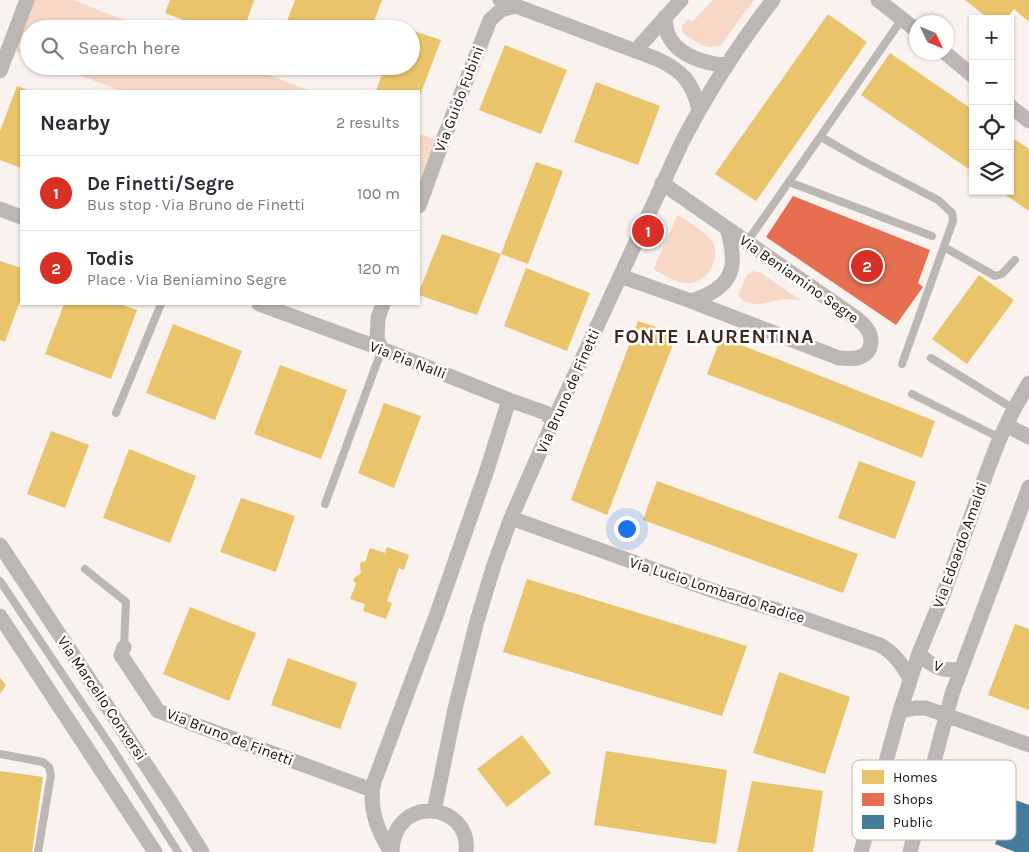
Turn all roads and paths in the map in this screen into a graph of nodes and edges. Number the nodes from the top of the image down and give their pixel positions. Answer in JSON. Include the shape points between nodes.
{"nodes":[{"id":1,"x":27,"y":0,"type":"edge"},
{"id":2,"x":500,"y":0,"type":"edge"},
{"id":3,"x":681,"y":0,"type":"edge"},
{"id":4,"x":773,"y":0,"type":"edge"},
{"id":5,"x":878,"y":0,"type":"edge"},
{"id":6,"x":515,"y":6,"type":"junction"},
{"id":7,"x":665,"y":17,"type":"junction"},
{"id":8,"x":902,"y":19,"type":"junction"},
{"id":9,"x":909,"y":24,"type":"edge"},
{"id":10,"x":635,"y":51,"type":"junction"},
{"id":11,"x":954,"y":60,"type":"edge"},
{"id":12,"x":726,"y":66,"type":"junction"},
{"id":13,"x":0,"y":70,"type":"edge"},
{"id":14,"x":969,"y":73,"type":"edge"},
{"id":15,"x":699,"y":109,"type":"junction"},
{"id":16,"x":1014,"y":109,"type":"edge"},
{"id":17,"x":1029,"y":121,"type":"edge"},
{"id":18,"x":821,"y":137,"type":"junction"},
{"id":19,"x":789,"y":182,"type":"junction"},
{"id":20,"x":662,"y":183,"type":"junction"},
{"id":21,"x":420,"y":203,"type":"edge"},
{"id":22,"x":0,"y":209,"type":"edge"},
{"id":23,"x":20,"y":217,"type":"edge"},
{"id":24,"x":727,"y":228,"type":"junction"},
{"id":25,"x":932,"y":236,"type":"dead end"},
{"id":26,"x":747,"y":242,"type":"junction"},
{"id":27,"x":944,"y":247,"type":"junction"},
{"id":28,"x":1015,"y":260,"type":"dead end"},
{"id":29,"x":620,"y":276,"type":"junction"},
{"id":30,"x":691,"y":301,"type":"junction"},
{"id":31,"x":161,"y":305,"type":"edge"},
{"id":32,"x":261,"y":305,"type":"edge"},
{"id":33,"x":383,"y":305,"type":"edge"},
{"id":34,"x":382,"y":350,"type":"junction"},
{"id":35,"x":931,"y":358,"type":"dead end"},
{"id":36,"x":902,"y":364,"type":"dead end"},
{"id":37,"x":1029,"y":383,"type":"edge"},
{"id":38,"x":912,"y":394,"type":"dead end"},
{"id":39,"x":509,"y":400,"type":"junction"},
{"id":40,"x":1014,"y":409,"type":"junction"},
{"id":41,"x":116,"y":413,"type":"dead end"},
{"id":42,"x":553,"y":422,"type":"junction"},
{"id":43,"x":1003,"y":431,"type":"junction"},
{"id":44,"x":1029,"y":437,"type":"edge"},
{"id":45,"x":1029,"y":487,"type":"edge"},
{"id":46,"x":325,"y":504,"type":"dead end"},
{"id":47,"x":511,"y":518,"type":"junction"},
{"id":48,"x":0,"y":545,"type":"edge"},
{"id":49,"x":85,"y":569,"type":"dead end"},
{"id":50,"x":0,"y":581,"type":"edge"},
{"id":51,"x":0,"y":616,"type":"edge"},
{"id":52,"x":124,"y":647,"type":"joint"},
{"id":53,"x":919,"y":653,"type":"junction"},
{"id":54,"x":961,"y":669,"type":"junction"},
{"id":55,"x":910,"y":679,"type":"junction"},
{"id":56,"x":900,"y":711,"type":"junction"},
{"id":57,"x":946,"y":715,"type":"junction"},
{"id":58,"x":1029,"y":745,"type":"edge"},
{"id":59,"x":0,"y":754,"type":"edge"},
{"id":60,"x":886,"y":760,"type":"edge"},
{"id":61,"x":934,"y":760,"type":"edge"},
{"id":62,"x":372,"y":790,"type":"junction"},
{"id":63,"x":434,"y":811,"type":"junction"},
{"id":64,"x":38,"y":852,"type":"edge"},
{"id":65,"x":155,"y":852,"type":"edge"},
{"id":66,"x":178,"y":852,"type":"edge"},
{"id":67,"x":202,"y":852,"type":"edge"},
{"id":68,"x":391,"y":852,"type":"edge"},
{"id":69,"x":466,"y":852,"type":"edge"}],
"edges":[{"from":1,"to":13,"type":"street"},
{"from":2,"to":6,"type":"street"},
{"from":3,"to":7,"type":"street"},
{"from":4,"to":12,"type":"street","name":"Via Bruno de Finetti"},
{"from":5,"to":8,"type":"street"},
{"from":6,"to":10,"type":"street"},
{"from":6,"to":21,"type":"street","name":"Via Guido Fubini","via":[[501,10],[490,20]]},
{"from":7,"to":10,"type":"street"},
{"from":7,"to":12,"type":"street","via":[[668,33],[682,51],[702,62]]},
{"from":8,"to":9,"type":"street"},
{"from":8,"to":18,"type":"lane"},
{"from":10,"to":15,"type":"street","via":[[668,64],[683,75],[692,87]]},
{"from":11,"to":14,"type":"street"},
{"from":12,"to":15,"type":"street","name":"Via Bruno de Finetti"},
{"from":15,"to":20,"type":"street","name":"Via Bruno de Finetti"},
{"from":16,"to":17,"type":"street"},
{"from":18,"to":19,"type":"lane"},
{"from":18,"to":27,"type":"lane","via":[[938,200],[952,213],[953,221]]},
{"from":19,"to":25,"type":"lane"},
{"from":19,"to":26,"type":"lane"},
{"from":20,"to":24,"type":"street","name":"Via Beniamino Segre"},
{"from":20,"to":29,"type":"street","name":"Via Bruno de Finetti"},
{"from":22,"to":23,"type":"street"},
{"from":24,"to":26,"type":"street","name":"Via Beniamino Segre"},
{"from":24,"to":30,"type":"street","name":"Via Beniamino Segre","via":[[733,256],[730,275],[715,291]]},
{"from":26,"to":30,"type":"street","name":"Via Beniamino Segre","via":[[862,323],[872,341],[870,349],[862,357],[839,358]]},
{"from":27,"to":28,"type":"lane","via":[[995,276],[1002,274]]},
{"from":27,"to":36,"type":"lane"},
{"from":29,"to":30,"type":"street","name":"Via Beniamino Segre"},
{"from":29,"to":42,"type":"street","name":"Via Bruno de Finetti"},
{"from":31,"to":41,"type":"lane"},
{"from":32,"to":34,"type":"street","name":"Via Pia Nalli"},
{"from":33,"to":34,"type":"street","via":[[377,339]]},
{"from":34,"to":39,"type":"street","name":"Via Pia Nalli"},
{"from":34,"to":46,"type":"lane"},
{"from":35,"to":40,"type":"lane"},
{"from":37,"to":40,"type":"street","name":"Via Edoardo Amaldi"},
{"from":38,"to":43,"type":"lane"},
{"from":39,"to":42,"type":"street","name":"Via Pia Nalli","via":[[546,413]]},
{"from":39,"to":62,"type":"street","via":[[439,607]]},
{"from":40,"to":43,"type":"street","name":"Via Edoardo Amaldi"},
{"from":42,"to":47,"type":"street","name":"Via Bruno de Finetti"},
{"from":43,"to":44,"type":"street"},
{"from":43,"to":53,"type":"street","name":"Via Edoardo Amaldi"},
{"from":45,"to":54,"type":"street"},
{"from":47,"to":55,"type":"street","name":"Via Lucio Lombardo Radice","via":[[711,590],[880,645],[896,657]]},
{"from":47,"to":63,"type":"street","name":"Via Bruno de Finetti","via":[[477,620]]},
{"from":48,"to":67,"type":"street","name":"Via Marcello Conversi"},
{"from":49,"to":52,"type":"lane","via":[[126,602]]},
{"from":50,"to":66,"type":"lane","name":"Via Marcello Conversi"},
{"from":51,"to":65,"type":"street"},
{"from":52,"to":62,"type":"street","name":"Via Bruno de Finetti","via":[[121,655],[158,710]]},
{"from":53,"to":54,"type":"street","name":"V","via":[[936,667]]},
{"from":53,"to":55,"type":"street","name":"Via Edoardo Amaldi"},
{"from":54,"to":57,"type":"street"},
{"from":55,"to":56,"type":"street","name":"Via Edoardo Amaldi"},
{"from":56,"to":57,"type":"street","via":[[926,708]]},
{"from":56,"to":60,"type":"street","name":"Via Edoardo Amaldi"},
{"from":57,"to":58,"type":"street"},
{"from":57,"to":61,"type":"street"},
{"from":59,"to":64,"type":"lane","via":[[43,762],[50,767]]},
{"from":62,"to":68,"type":"street","via":[[376,821]]},
{"from":63,"to":68,"type":"street","via":[[423,811],[403,822],[396,831]]},
{"from":63,"to":69,"type":"street","via":[[445,814],[461,828]]}]}
